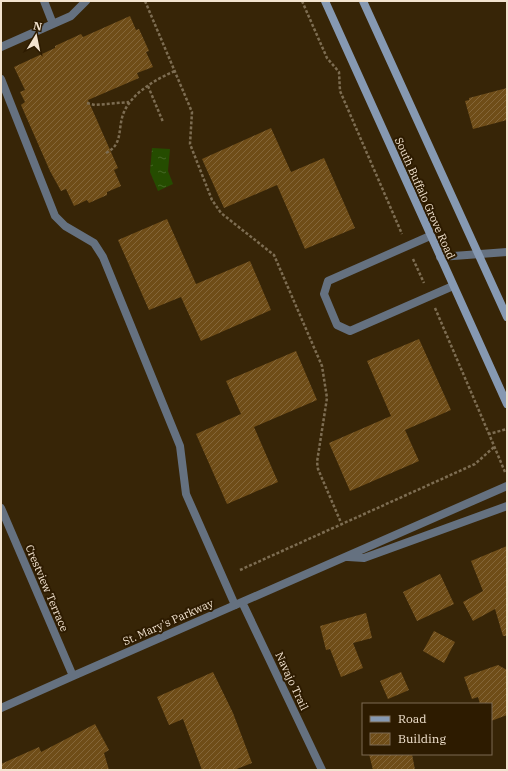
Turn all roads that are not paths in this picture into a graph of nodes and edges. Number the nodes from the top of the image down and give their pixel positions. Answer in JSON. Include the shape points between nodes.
{"nodes":[{"id":1,"x":44,"y":1,"type":"edge"},
{"id":2,"x":86,"y":1,"type":"edge"},
{"id":3,"x":325,"y":1,"type":"edge"},
{"id":4,"x":363,"y":1,"type":"edge"},
{"id":5,"x":53,"y":24,"type":"junction"},
{"id":6,"x":1,"y":47,"type":"edge"},
{"id":7,"x":1,"y":79,"type":"edge"},
{"id":8,"x":430,"y":236,"type":"junction"},
{"id":9,"x":507,"y":252,"type":"edge"},
{"id":10,"x":478,"y":254,"type":"junction"},
{"id":11,"x":440,"y":257,"type":"junction"},
{"id":12,"x":453,"y":286,"type":"junction"},
{"id":13,"x":507,"y":318,"type":"edge"},
{"id":14,"x":507,"y":404,"type":"edge"},
{"id":15,"x":507,"y":486,"type":"edge"},
{"id":16,"x":507,"y":506,"type":"edge"},
{"id":17,"x":1,"y":508,"type":"edge"},
{"id":18,"x":345,"y":557,"type":"junction"},
{"id":19,"x":238,"y":603,"type":"junction"},
{"id":20,"x":72,"y":676,"type":"junction"},
{"id":21,"x":1,"y":708,"type":"edge"},
{"id":22,"x":322,"y":770,"type":"edge"}],
"edges":[{"from":1,"to":5,"type":"street"},
{"from":2,"to":5,"type":"street","via":[[71,16]]},
{"from":3,"to":8,"type":"main road","name":"South Buffalo Grove Road"},
{"from":4,"to":10,"type":"main road"},
{"from":5,"to":6,"type":"street"},
{"from":7,"to":19,"type":"street","name":"Navajo Trail","via":[[55,216],[65,226],[94,243],[103,257],[180,446],[186,494]]},
{"from":8,"to":11,"type":"main road","name":"South Buffalo Grove Road"},
{"from":8,"to":12,"type":"street","via":[[328,281],[324,294],[337,326],[350,331]]},
{"from":9,"to":10,"type":"street"},
{"from":10,"to":11,"type":"street"},
{"from":10,"to":13,"type":"main road"},
{"from":11,"to":12,"type":"main road","name":"South Buffalo Grove Road"},
{"from":12,"to":14,"type":"main road","name":"South Buffalo Grove Road"},
{"from":15,"to":18,"type":"street","name":"St. Mary's Parkway"},
{"from":16,"to":18,"type":"street","name":"St. Mary's Parkway","via":[[364,558]]},
{"from":17,"to":20,"type":"street","name":"Crestview Terrace"},
{"from":18,"to":19,"type":"street","name":"St. Mary's Parkway"},
{"from":19,"to":20,"type":"street","name":"St. Mary's Parkway"},
{"from":19,"to":22,"type":"street","name":"Navajo Trail"},
{"from":20,"to":21,"type":"street","name":"St. Mary's Parkway"}]}
